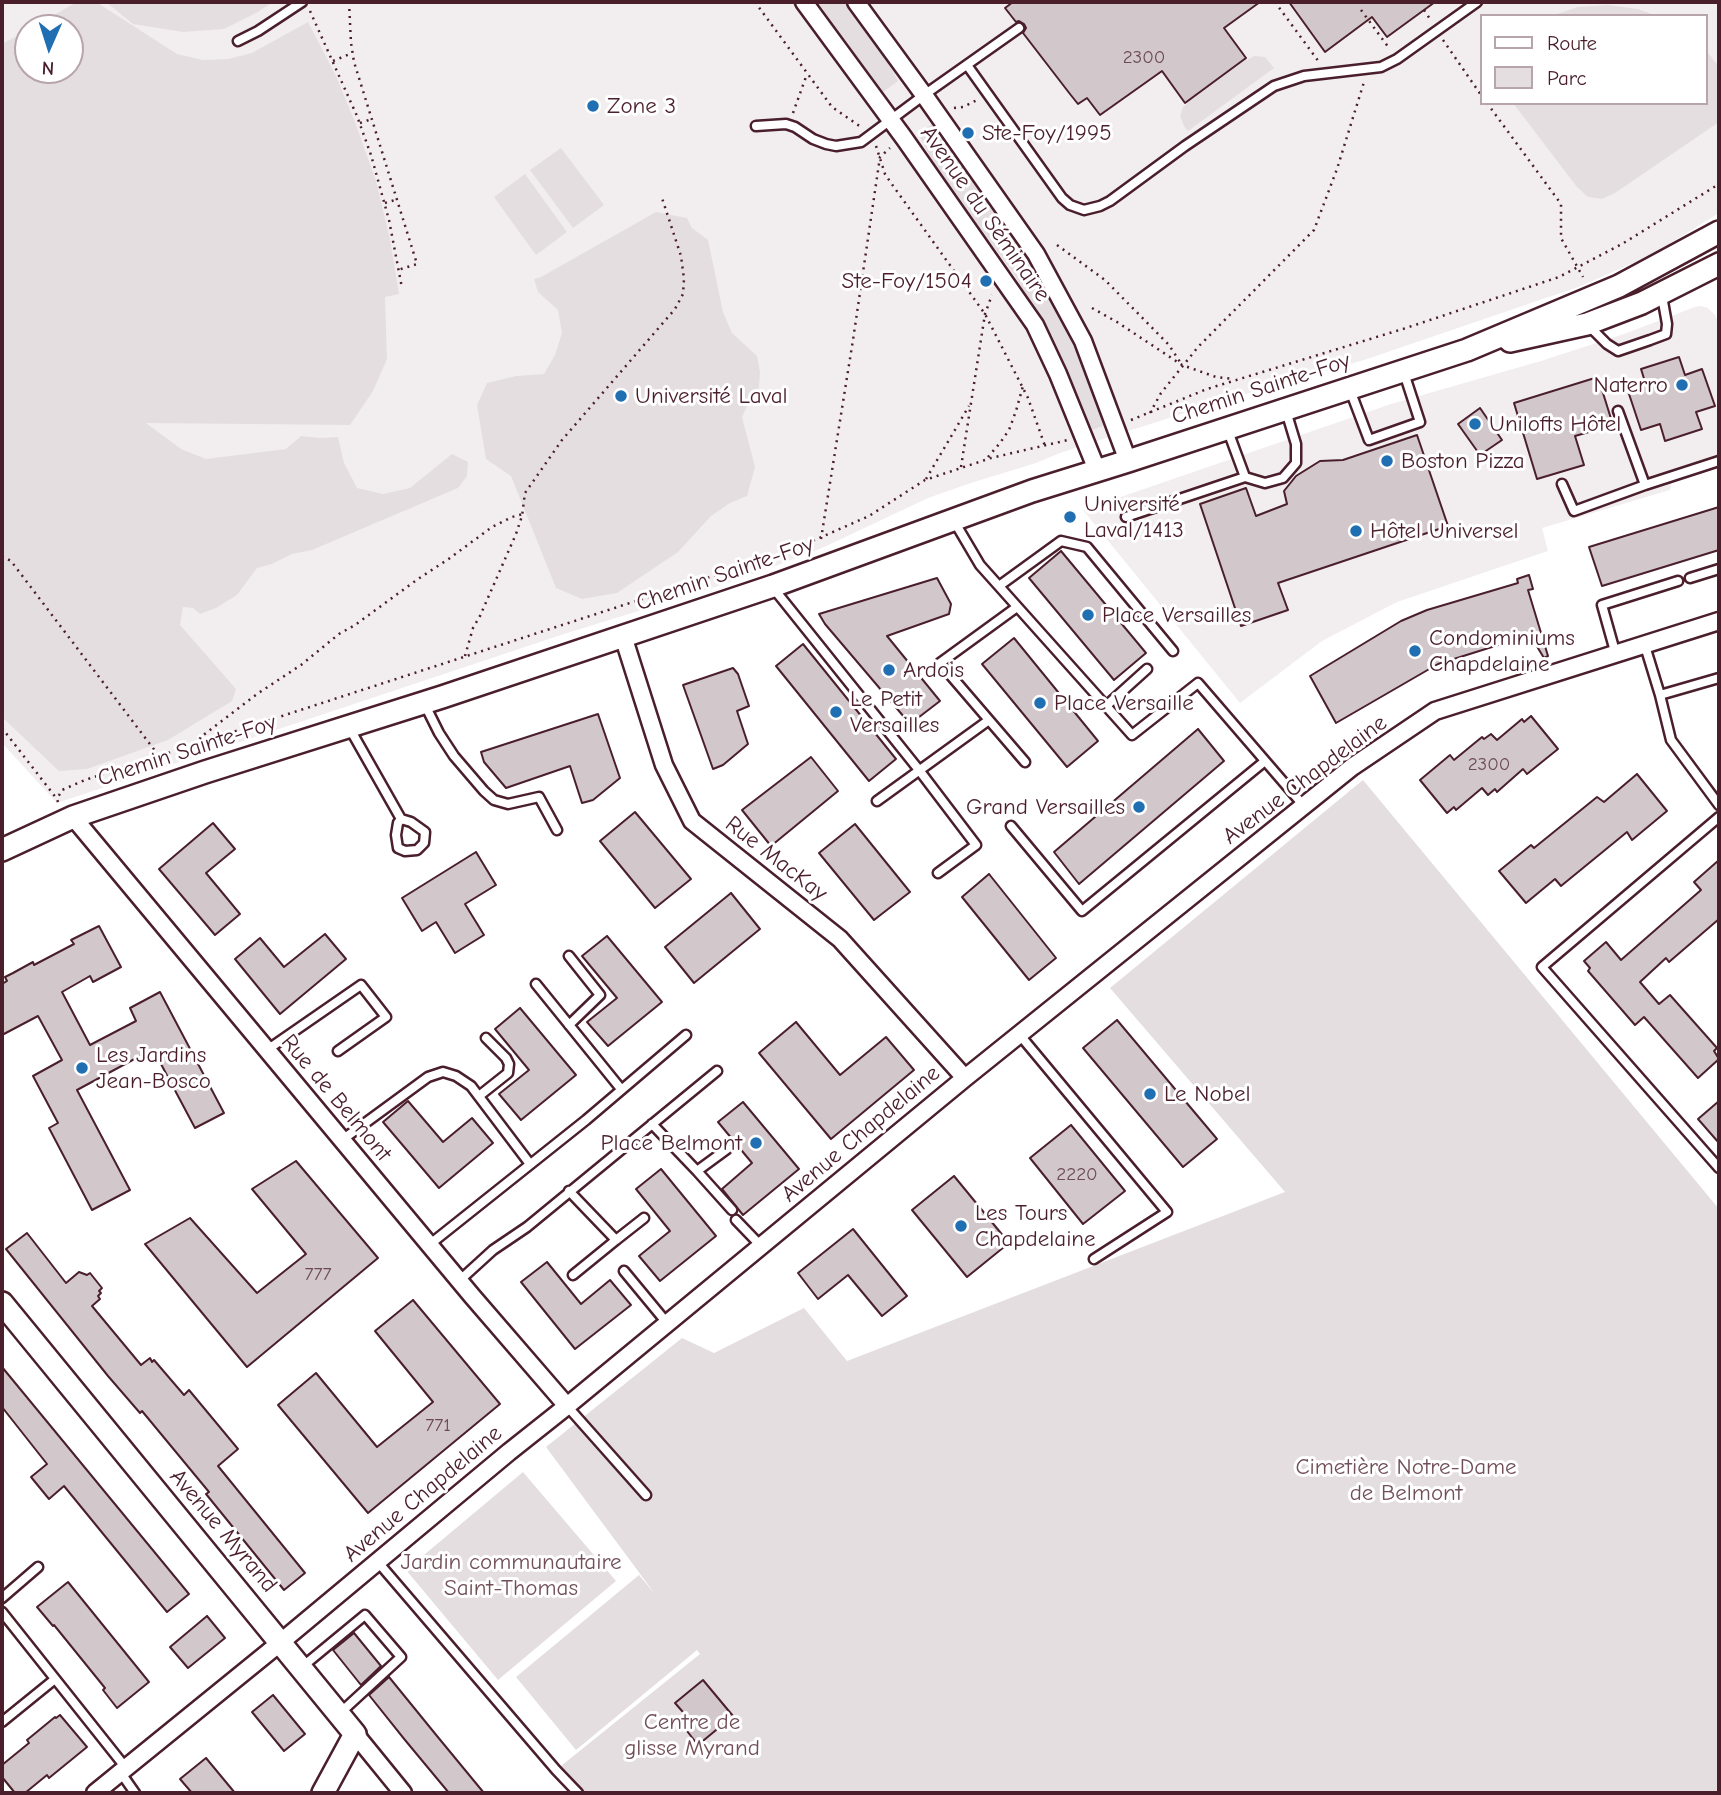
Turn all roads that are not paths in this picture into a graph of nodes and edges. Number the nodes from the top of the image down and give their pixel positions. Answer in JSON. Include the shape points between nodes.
{"nodes":[{"id":1,"x":303,"y":2,"type":"edge"},
{"id":2,"x":804,"y":2,"type":"edge"},
{"id":3,"x":856,"y":2,"type":"edge"},
{"id":4,"x":1477,"y":2,"type":"edge"},
{"id":5,"x":1019,"y":28,"type":"dead end"},
{"id":6,"x":238,"y":41,"type":"dead end"},
{"id":7,"x":967,"y":65,"type":"junction"},
{"id":8,"x":925,"y":95,"type":"junction"},
{"id":9,"x":892,"y":120,"type":"junction"},
{"id":10,"x":756,"y":126,"type":"dead end"},
{"id":11,"x":1712,"y":236,"type":"edge"},
{"id":12,"x":1718,"y":267,"type":"edge"},
{"id":13,"x":1661,"y":294,"type":"junction"},
{"id":14,"x":1587,"y":324,"type":"junction"},
{"id":15,"x":1467,"y":350,"type":"junction"},
{"id":16,"x":1403,"y":370,"type":"junction"},
{"id":17,"x":1349,"y":387,"type":"junction"},
{"id":18,"x":1286,"y":408,"type":"junction"},
{"id":19,"x":1618,"y":411,"type":"dead end"},
{"id":20,"x":1227,"y":428,"type":"junction"},
{"id":21,"x":1128,"y":461,"type":"junction"},
{"id":22,"x":1719,"y":461,"type":"edge"},
{"id":23,"x":1097,"y":470,"type":"junction"},
{"id":24,"x":1244,"y":477,"type":"junction"},
{"id":25,"x":1562,"y":484,"type":"dead end"},
{"id":26,"x":1645,"y":485,"type":"junction"},
{"id":27,"x":1126,"y":517,"type":"dead end"},
{"id":28,"x":953,"y":520,"type":"junction"},
{"id":29,"x":1719,"y":569,"type":"edge"},
{"id":30,"x":1690,"y":578,"type":"dead end"},
{"id":31,"x":1678,"y":581,"type":"dead end"},
{"id":32,"x":773,"y":586,"type":"junction"},
{"id":33,"x":999,"y":586,"type":"junction"},
{"id":34,"x":1017,"y":607,"type":"junction"},
{"id":35,"x":1719,"y":621,"type":"edge"},
{"id":36,"x":623,"y":636,"type":"junction"},
{"id":37,"x":1645,"y":646,"type":"junction"},
{"id":38,"x":1173,"y":651,"type":"dead end"},
{"id":39,"x":1616,"y":655,"type":"junction"},
{"id":40,"x":1147,"y":669,"type":"dead end"},
{"id":41,"x":1719,"y":678,"type":"edge"},
{"id":42,"x":1660,"y":695,"type":"junction"},
{"id":43,"x":423,"y":703,"type":"junction"},
{"id":44,"x":1106,"y":706,"type":"junction"},
{"id":45,"x":989,"y":720,"type":"junction"},
{"id":46,"x":348,"y":726,"type":"junction"},
{"id":47,"x":1265,"y":761,"type":"junction"},
{"id":48,"x":1025,"y":762,"type":"dead end"},
{"id":49,"x":919,"y":770,"type":"junction"},
{"id":50,"x":877,"y":801,"type":"dead end"},
{"id":51,"x":1719,"y":805,"type":"edge"},
{"id":52,"x":1304,"y":806,"type":"junction"},
{"id":53,"x":1719,"y":817,"type":"edge"},
{"id":54,"x":401,"y":819,"type":"dead end"},
{"id":55,"x":67,"y":820,"type":"junction"},
{"id":56,"x":1011,"y":826,"type":"dead end"},
{"id":57,"x":557,"y":830,"type":"dead end"},
{"id":58,"x":2,"y":850,"type":"edge"},
{"id":59,"x":938,"y":873,"type":"dead end"},
{"id":60,"x":569,"y":956,"type":"dead end"},
{"id":61,"x":536,"y":984,"type":"dead end"},
{"id":62,"x":569,"y":1025,"type":"junction"},
{"id":63,"x":1019,"y":1034,"type":"junction"},
{"id":64,"x":686,"y":1035,"type":"dead end"},
{"id":65,"x":486,"y":1038,"type":"dead end"},
{"id":66,"x":267,"y":1050,"type":"junction"},
{"id":67,"x":338,"y":1051,"type":"dead end"},
{"id":68,"x":717,"y":1071,"type":"dead end"},
{"id":69,"x":965,"y":1078,"type":"junction"},
{"id":70,"x":621,"y":1089,"type":"junction"},
{"id":71,"x":479,"y":1096,"type":"junction"},
{"id":72,"x":652,"y":1125,"type":"junction"},
{"id":73,"x":342,"y":1140,"type":"junction"},
{"id":74,"x":727,"y":1149,"type":"dead end"},
{"id":75,"x":530,"y":1164,"type":"junction"},
{"id":76,"x":1719,"y":1168,"type":"edge"},
{"id":77,"x":697,"y":1171,"type":"junction"},
{"id":78,"x":569,"y":1191,"type":"junction"},
{"id":79,"x":732,"y":1210,"type":"dead end"},
{"id":80,"x":644,"y":1218,"type":"dead end"},
{"id":81,"x":736,"y":1220,"type":"dead end"},
{"id":82,"x":616,"y":1240,"type":"junction"},
{"id":83,"x":429,"y":1245,"type":"junction"},
{"id":84,"x":761,"y":1246,"type":"junction"},
{"id":85,"x":1094,"y":1259,"type":"dead end"},
{"id":86,"x":624,"y":1271,"type":"dead end"},
{"id":87,"x":573,"y":1275,"type":"dead end"},
{"id":88,"x":459,"y":1281,"type":"junction"},
{"id":89,"x":2,"y":1303,"type":"edge"},
{"id":90,"x":667,"y":1323,"type":"junction"},
{"id":91,"x":567,"y":1406,"type":"junction"},
{"id":92,"x":646,"y":1495,"type":"dead end"},
{"id":93,"x":377,"y":1561,"type":"junction"},
{"id":94,"x":38,"y":1567,"type":"dead end"},
{"id":95,"x":2,"y":1598,"type":"edge"},
{"id":96,"x":2,"y":1612,"type":"edge"},
{"id":97,"x":281,"y":1642,"type":"junction"},
{"id":98,"x":301,"y":1667,"type":"junction"},
{"id":99,"x":55,"y":1679,"type":"junction"},
{"id":100,"x":339,"y":1714,"type":"junction"},
{"id":101,"x":2,"y":1722,"type":"edge"},
{"id":102,"x":355,"y":1734,"type":"junction"},
{"id":103,"x":123,"y":1770,"type":"junction"},
{"id":104,"x":95,"y":1793,"type":"edge"},
{"id":105,"x":135,"y":1793,"type":"edge"},
{"id":106,"x":323,"y":1793,"type":"edge"},
{"id":107,"x":403,"y":1793,"type":"edge"},
{"id":108,"x":578,"y":1793,"type":"edge"}],
"edges":[{"from":1,"to":6,"type":"lane"},
{"from":2,"to":9,"type":"street","name":"Avenue du Séminaire"},
{"from":3,"to":8,"type":"street","name":"Avenue du Séminaire"},
{"from":4,"to":7,"type":"lane","via":[[1381,67],[1293,78],[1274,86],[1110,201],[1084,210],[1062,198]]},
{"from":5,"to":7,"type":"lane"},
{"from":7,"to":8,"type":"lane"},
{"from":8,"to":9,"type":"lane"},
{"from":8,"to":21,"type":"street","name":"Avenue du Séminaire","via":[[1036,254],[1083,341]]},
{"from":9,"to":10,"type":"lane","via":[[861,142],[836,146],[789,125]]},
{"from":9,"to":23,"type":"street","name":"Avenue du Séminaire","via":[[1034,325]]},
{"from":11,"to":12,"type":"main road"},
{"from":11,"to":15,"type":"main road","name":"Chemin Sainte-Foy","via":[[1619,286]]},
{"from":12,"to":13,"type":"main road","name":"Chemin Sainte-Foy"},
{"from":13,"to":14,"type":"main road","name":"Chemin Sainte-Foy"},
{"from":13,"to":14,"type":"lane","via":[[1666,334],[1618,351]]},
{"from":14,"to":15,"type":"main road","name":"Chemin Sainte-Foy"},
{"from":15,"to":16,"type":"main road","name":"Chemin Sainte-Foy"},
{"from":16,"to":17,"type":"main road","name":"Chemin Sainte-Foy"},
{"from":16,"to":17,"type":"lane","via":[[1420,422],[1369,440]]},
{"from":17,"to":18,"type":"main road","name":"Chemin Sainte-Foy"},
{"from":18,"to":20,"type":"main road","name":"Chemin Sainte-Foy"},
{"from":18,"to":24,"type":"lane","via":[[1296,463],[1283,478],[1265,484]]},
{"from":19,"to":26,"type":"lane"},
{"from":20,"to":21,"type":"main road","name":"Chemin Sainte-Foy"},
{"from":20,"to":24,"type":"lane"},
{"from":21,"to":23,"type":"main road","name":"Chemin Sainte-Foy"},
{"from":22,"to":26,"type":"lane"},
{"from":23,"to":28,"type":"main road","name":"Chemin Sainte-Foy"},
{"from":24,"to":27,"type":"lane"},
{"from":25,"to":26,"type":"lane","via":[[1574,511]]},
{"from":28,"to":32,"type":"main road","name":"Chemin Sainte-Foy"},
{"from":28,"to":33,"type":"lane","via":[[980,565]]},
{"from":29,"to":30,"type":"lane"},
{"from":31,"to":39,"type":"lane","via":[[1602,605]]},
{"from":32,"to":36,"type":"main road","name":"Chemin Sainte-Foy"},
{"from":32,"to":49,"type":"lane"},
{"from":33,"to":34,"type":"lane"},
{"from":33,"to":38,"type":"lane","via":[[1061,541],[1087,547]]},
{"from":34,"to":44,"type":"lane"},
{"from":34,"to":45,"type":"lane","via":[[940,663]]},
{"from":35,"to":37,"type":"street","name":"Avenue Chapdelaine"},
{"from":36,"to":43,"type":"main road","name":"Chemin Sainte-Foy"},
{"from":36,"to":69,"type":"street","name":"Rue MacKay","via":[[664,765],[692,821],[841,939]]},
{"from":37,"to":39,"type":"street","name":"Avenue Chapdelaine"},
{"from":37,"to":42,"type":"lane"},
{"from":39,"to":52,"type":"street","name":"Avenue Chapdelaine","via":[[1435,711]]},
{"from":40,"to":44,"type":"lane"},
{"from":41,"to":42,"type":"lane"},
{"from":42,"to":51,"type":"lane","via":[[1671,740]]},
{"from":43,"to":46,"type":"main road","name":"Chemin Sainte-Foy"},
{"from":43,"to":57,"type":"lane","via":[[454,755],[484,791],[508,804],[539,797]]},
{"from":44,"to":47,"type":"lane","via":[[1132,735],[1198,683]]},
{"from":45,"to":48,"type":"lane"},
{"from":45,"to":49,"type":"lane"},
{"from":46,"to":54,"type":"lane"},
{"from":46,"to":55,"type":"main road","name":"Chemin Sainte-Foy"},
{"from":47,"to":52,"type":"lane"},
{"from":47,"to":56,"type":"lane","via":[[1082,911]]},
{"from":49,"to":50,"type":"lane"},
{"from":49,"to":59,"type":"lane","via":[[976,845]]},
{"from":52,"to":63,"type":"street","name":"Avenue Chapdelaine"},
{"from":53,"to":76,"type":"lane","via":[[1542,967]]},
{"from":55,"to":58,"type":"main road","name":"Chemin Sainte-Foy"},
{"from":55,"to":66,"type":"street","name":"Rue de Belmont"},
{"from":60,"to":62,"type":"lane","via":[[600,995]]},
{"from":61,"to":62,"type":"lane"},
{"from":62,"to":70,"type":"lane"},
{"from":63,"to":69,"type":"street","name":"Avenue Chapdelaine"},
{"from":63,"to":85,"type":"lane","via":[[1167,1213]]},
{"from":64,"to":70,"type":"lane"},
{"from":65,"to":71,"type":"lane","via":[[506,1058],[508,1073]]},
{"from":66,"to":67,"type":"lane","via":[[361,985],[386,1017]]},
{"from":66,"to":73,"type":"street","name":"Rue de Belmont"},
{"from":68,"to":72,"type":"lane"},
{"from":69,"to":84,"type":"street","name":"Avenue Chapdelaine"},
{"from":70,"to":75,"type":"lane"},
{"from":71,"to":73,"type":"lane","via":[[456,1076],[435,1074]]},
{"from":71,"to":75,"type":"lane"},
{"from":72,"to":77,"type":"lane"},
{"from":72,"to":78,"type":"lane"},
{"from":73,"to":83,"type":"street","name":"Rue de Belmont"},
{"from":74,"to":77,"type":"lane"},
{"from":75,"to":83,"type":"lane"},
{"from":77,"to":79,"type":"lane"},
{"from":78,"to":82,"type":"lane"},
{"from":78,"to":88,"type":"lane"},
{"from":80,"to":82,"type":"lane"},
{"from":81,"to":84,"type":"lane"},
{"from":82,"to":87,"type":"lane"},
{"from":83,"to":88,"type":"street","name":"Rue de Belmont"},
{"from":84,"to":90,"type":"street","name":"Avenue Chapdelaine"},
{"from":86,"to":90,"type":"lane"},
{"from":88,"to":91,"type":"street","name":"Rue de Belmont"},
{"from":89,"to":97,"type":"main road","name":"Avenue Myrand"},
{"from":90,"to":91,"type":"street","name":"Avenue Chapdelaine"},
{"from":91,"to":92,"type":"lane"},
{"from":91,"to":93,"type":"street","name":"Avenue Chapdelaine"},
{"from":93,"to":97,"type":"street","name":"Avenue Chapdelaine"},
{"from":93,"to":108,"type":"lane"},
{"from":94,"to":95,"type":"lane"},
{"from":96,"to":99,"type":"lane"},
{"from":97,"to":98,"type":"main road","name":"Avenue Myrand"},
{"from":97,"to":103,"type":"street","name":"Avenue Chapdelaine"},
{"from":98,"to":100,"type":"main road","name":"Avenue Myrand"},
{"from":98,"to":100,"type":"lane","via":[[365,1615],[401,1657]]},
{"from":99,"to":101,"type":"lane"},
{"from":99,"to":103,"type":"lane"},
{"from":100,"to":102,"type":"main road","name":"Avenue Myrand"},
{"from":102,"to":106,"type":"main road"},
{"from":102,"to":107,"type":"street","name":"Avenue Myrand"},
{"from":103,"to":104,"type":"street","name":"Avenue Chapdelaine"},
{"from":103,"to":105,"type":"lane"}]}
